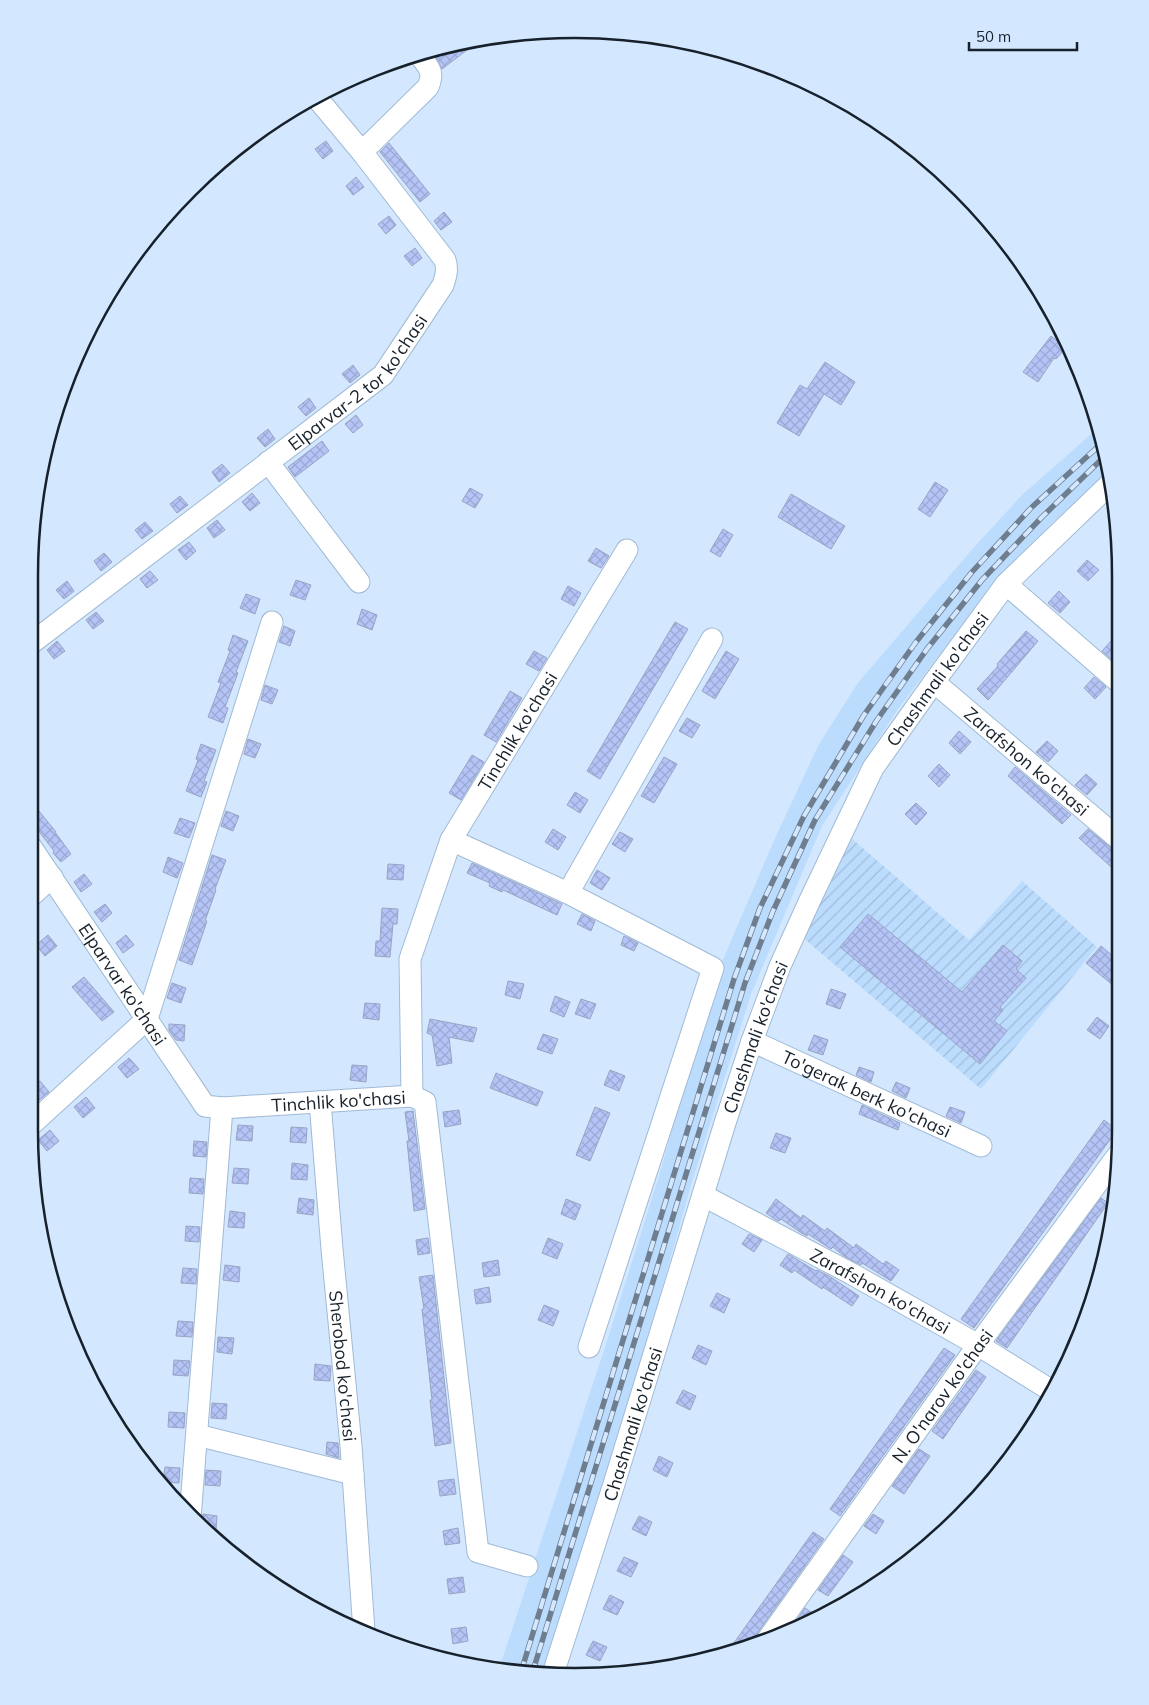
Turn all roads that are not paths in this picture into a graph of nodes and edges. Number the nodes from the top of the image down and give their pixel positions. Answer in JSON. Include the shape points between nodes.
{"nodes":[{"id":1,"x":423,"y":60,"type":"edge"},
{"id":2,"x":320,"y":102,"type":"edge"},
{"id":3,"x":362,"y":152,"type":"junction"},
{"id":4,"x":268,"y":462,"type":"junction"},
{"id":5,"x":1104,"y":489,"type":"edge"},
{"id":6,"x":627,"y":550,"type":"dead end"},
{"id":7,"x":359,"y":582,"type":"dead end"},
{"id":8,"x":1006,"y":584,"type":"junction"},
{"id":9,"x":272,"y":622,"type":"dead end"},
{"id":10,"x":38,"y":638,"type":"edge"},
{"id":11,"x":712,"y":639,"type":"dead end"},
{"id":12,"x":1112,"y":676,"type":"edge"},
{"id":13,"x":934,"y":682,"type":"junction"},
{"id":14,"x":1112,"y":833,"type":"edge"},
{"id":15,"x":451,"y":840,"type":"junction"},
{"id":16,"x":38,"y":857,"type":"edge"},
{"id":17,"x":52,"y":877,"type":"junction"},
{"id":18,"x":38,"y":890,"type":"edge"},
{"id":19,"x":568,"y":893,"type":"junction"},
{"id":20,"x":147,"y":1019,"type":"junction"},
{"id":21,"x":752,"y":1041,"type":"junction"},
{"id":22,"x":412,"y":1096,"type":"junction"},
{"id":23,"x":320,"y":1102,"type":"junction"},
{"id":24,"x":222,"y":1108,"type":"junction"},
{"id":25,"x":38,"y":1118,"type":"edge"},
{"id":26,"x":981,"y":1146,"type":"dead end"},
{"id":27,"x":1110,"y":1166,"type":"edge"},
{"id":28,"x":704,"y":1196,"type":"junction"},
{"id":29,"x":978,"y":1345,"type":"junction"},
{"id":30,"x":589,"y":1347,"type":"dead end"},
{"id":31,"x":1046,"y":1387,"type":"edge"},
{"id":32,"x":197,"y":1435,"type":"junction"},
{"id":33,"x":353,"y":1474,"type":"junction"},
{"id":34,"x":191,"y":1506,"type":"edge"},
{"id":35,"x":527,"y":1566,"type":"dead end"},
{"id":36,"x":364,"y":1624,"type":"edge"},
{"id":37,"x":775,"y":1629,"type":"edge"},
{"id":38,"x":555,"y":1667,"type":"edge"}],
"edges":[{"from":1,"to":3,"type":"street","via":[[432,76],[428,87]]},
{"from":2,"to":3,"type":"street","name":"Elparvar-2 tor ko'chasi"},
{"from":3,"to":4,"type":"street","name":"Elparvar-2 tor ko'chasi","via":[[442,255],[447,265],[446,274],[383,374]]},
{"from":4,"to":7,"type":"street"},
{"from":4,"to":10,"type":"street","name":"Elparvar-2 tor ko'chasi"},
{"from":5,"to":8,"type":"street","name":"Chashmali ko'chasi"},
{"from":6,"to":15,"type":"street","name":"Tinchlik ko'chasi"},
{"from":8,"to":12,"type":"street"},
{"from":8,"to":13,"type":"street","name":"Chashmali ko'chasi"},
{"from":9,"to":20,"type":"street"},
{"from":11,"to":19,"type":"street"},
{"from":13,"to":14,"type":"street","name":"Zarafshon ko'chasi"},
{"from":13,"to":21,"type":"street","name":"Chashmali ko'chasi","via":[[873,768],[780,966]]},
{"from":15,"to":19,"type":"street"},
{"from":15,"to":22,"type":"street","name":"Tinchlik ko'chasi","via":[[410,959]]},
{"from":16,"to":17,"type":"street","name":"Elparvar ko'chasi"},
{"from":17,"to":18,"type":"street"},
{"from":17,"to":20,"type":"street","name":"Elparvar ko'chasi"},
{"from":19,"to":30,"type":"street","via":[[713,968]]},
{"from":20,"to":24,"type":"street","name":"Elparvar ko'chasi","via":[[205,1106]]},
{"from":20,"to":25,"type":"street"},
{"from":21,"to":26,"type":"street","name":"To'gerak berk ko'chasi"},
{"from":21,"to":28,"type":"street","name":"Chashmali ko'chasi"},
{"from":22,"to":23,"type":"street","name":"Tinchlik ko'chasi"},
{"from":22,"to":35,"type":"street","via":[[425,1102],[478,1552]]},
{"from":23,"to":24,"type":"street","name":"Tinchlik ko'chasi"},
{"from":23,"to":33,"type":"street","name":"Sherobod ko'chasi"},
{"from":24,"to":32,"type":"street"},
{"from":27,"to":29,"type":"street","name":"N. O'narov ko'chasi"},
{"from":28,"to":29,"type":"street","name":"Zarafshon ko'chasi"},
{"from":28,"to":38,"type":"street","name":"Chashmali ko'chasi"},
{"from":29,"to":31,"type":"street","name":"Zarafshon ko'chasi"},
{"from":29,"to":37,"type":"street","name":"N. O'narov ko'chasi"},
{"from":32,"to":33,"type":"street"},
{"from":32,"to":34,"type":"street"},
{"from":33,"to":36,"type":"street","name":"Sherobod ko'chasi"}]}
